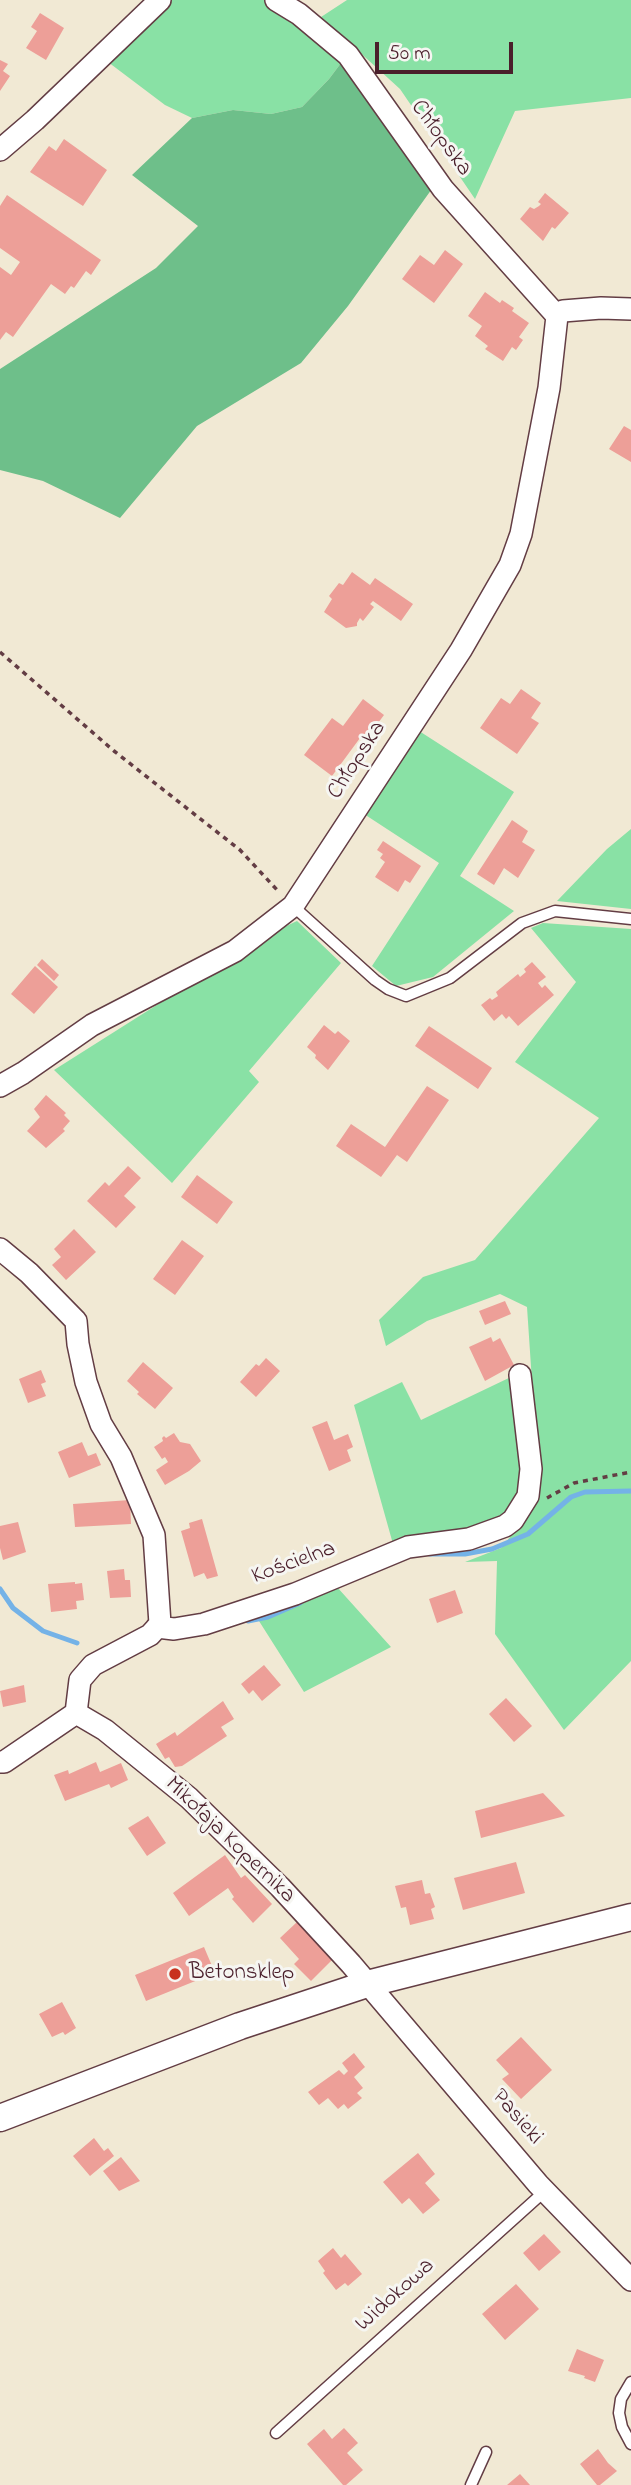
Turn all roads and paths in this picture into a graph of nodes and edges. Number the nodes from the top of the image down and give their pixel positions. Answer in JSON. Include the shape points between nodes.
{"nodes":[{"id":1,"x":160,"y":0,"type":"edge"},
{"id":2,"x":276,"y":0,"type":"edge"},
{"id":3,"x":0,"y":150,"type":"edge"},
{"id":4,"x":631,"y":309,"type":"edge"},
{"id":5,"x":557,"y":316,"type":"junction"},
{"id":6,"x":0,"y":652,"type":"edge"},
{"id":7,"x":293,"y":906,"type":"junction"},
{"id":8,"x":631,"y":919,"type":"edge"},
{"id":9,"x":0,"y":1086,"type":"edge"},
{"id":10,"x":0,"y":1249,"type":"edge"},
{"id":11,"x":520,"y":1375,"type":"dead end"},
{"id":12,"x":631,"y":1472,"type":"edge"},
{"id":13,"x":513,"y":1520,"type":"junction"},
{"id":14,"x":157,"y":1627,"type":"junction"},
{"id":15,"x":76,"y":1713,"type":"junction"},
{"id":16,"x":0,"y":1762,"type":"edge"},
{"id":17,"x":631,"y":1917,"type":"edge"},
{"id":18,"x":367,"y":1984,"type":"junction"},
{"id":19,"x":0,"y":2118,"type":"edge"},
{"id":20,"x":545,"y":2190,"type":"junction"},
{"id":21,"x":631,"y":2280,"type":"edge"},
{"id":22,"x":631,"y":2382,"type":"edge"},
{"id":23,"x":276,"y":2432,"type":"dead end"},
{"id":24,"x":631,"y":2444,"type":"edge"},
{"id":25,"x":486,"y":2452,"type":"dead end"},
{"id":26,"x":471,"y":2485,"type":"edge"}],
"edges":[{"from":1,"to":3,"type":"street"},
{"from":2,"to":5,"type":"street","name":"Chłopska","via":[[348,55],[443,189]]},
{"from":4,"to":5,"type":"street","via":[[563,311]]},
{"from":5,"to":7,"type":"street","name":"Chłopska","via":[[528,507],[510,565],[461,650]]},
{"from":6,"to":7,"type":"path","via":[[114,751],[240,850]]},
{"from":7,"to":8,"type":"lane","via":[[375,980],[406,996],[450,978],[522,923],[555,911]]},
{"from":7,"to":9,"type":"street","name":"Chłopska","via":[[235,951],[92,1025]]},
{"from":10,"to":14,"type":"street","via":[[76,1321],[86,1382],[101,1424],[121,1457],[153,1535]]},
{"from":11,"to":13,"type":"street","via":[[531,1469],[528,1496]]},
{"from":12,"to":13,"type":"path","via":[[564,1486],[527,1515]]},
{"from":13,"to":14,"type":"street","name":"Kościelna","via":[[490,1533],[408,1547],[295,1594],[204,1623]]},
{"from":14,"to":15,"type":"street","via":[[149,1636],[93,1665],[80,1680]]},
{"from":15,"to":16,"type":"street"},
{"from":15,"to":18,"type":"street","name":"Mikołaja Kopernika","via":[[105,1730],[189,1798],[280,1887]]},
{"from":17,"to":18,"type":"street"},
{"from":18,"to":19,"type":"street","via":[[240,2026]]},
{"from":18,"to":20,"type":"street","name":"Pasieki"},
{"from":20,"to":21,"type":"street","name":"Pasieki"},
{"from":20,"to":23,"type":"lane","name":"Widokowa"},
{"from":22,"to":24,"type":"lane","via":[[621,2399],[620,2413]]},
{"from":25,"to":26,"type":"lane"}]}
